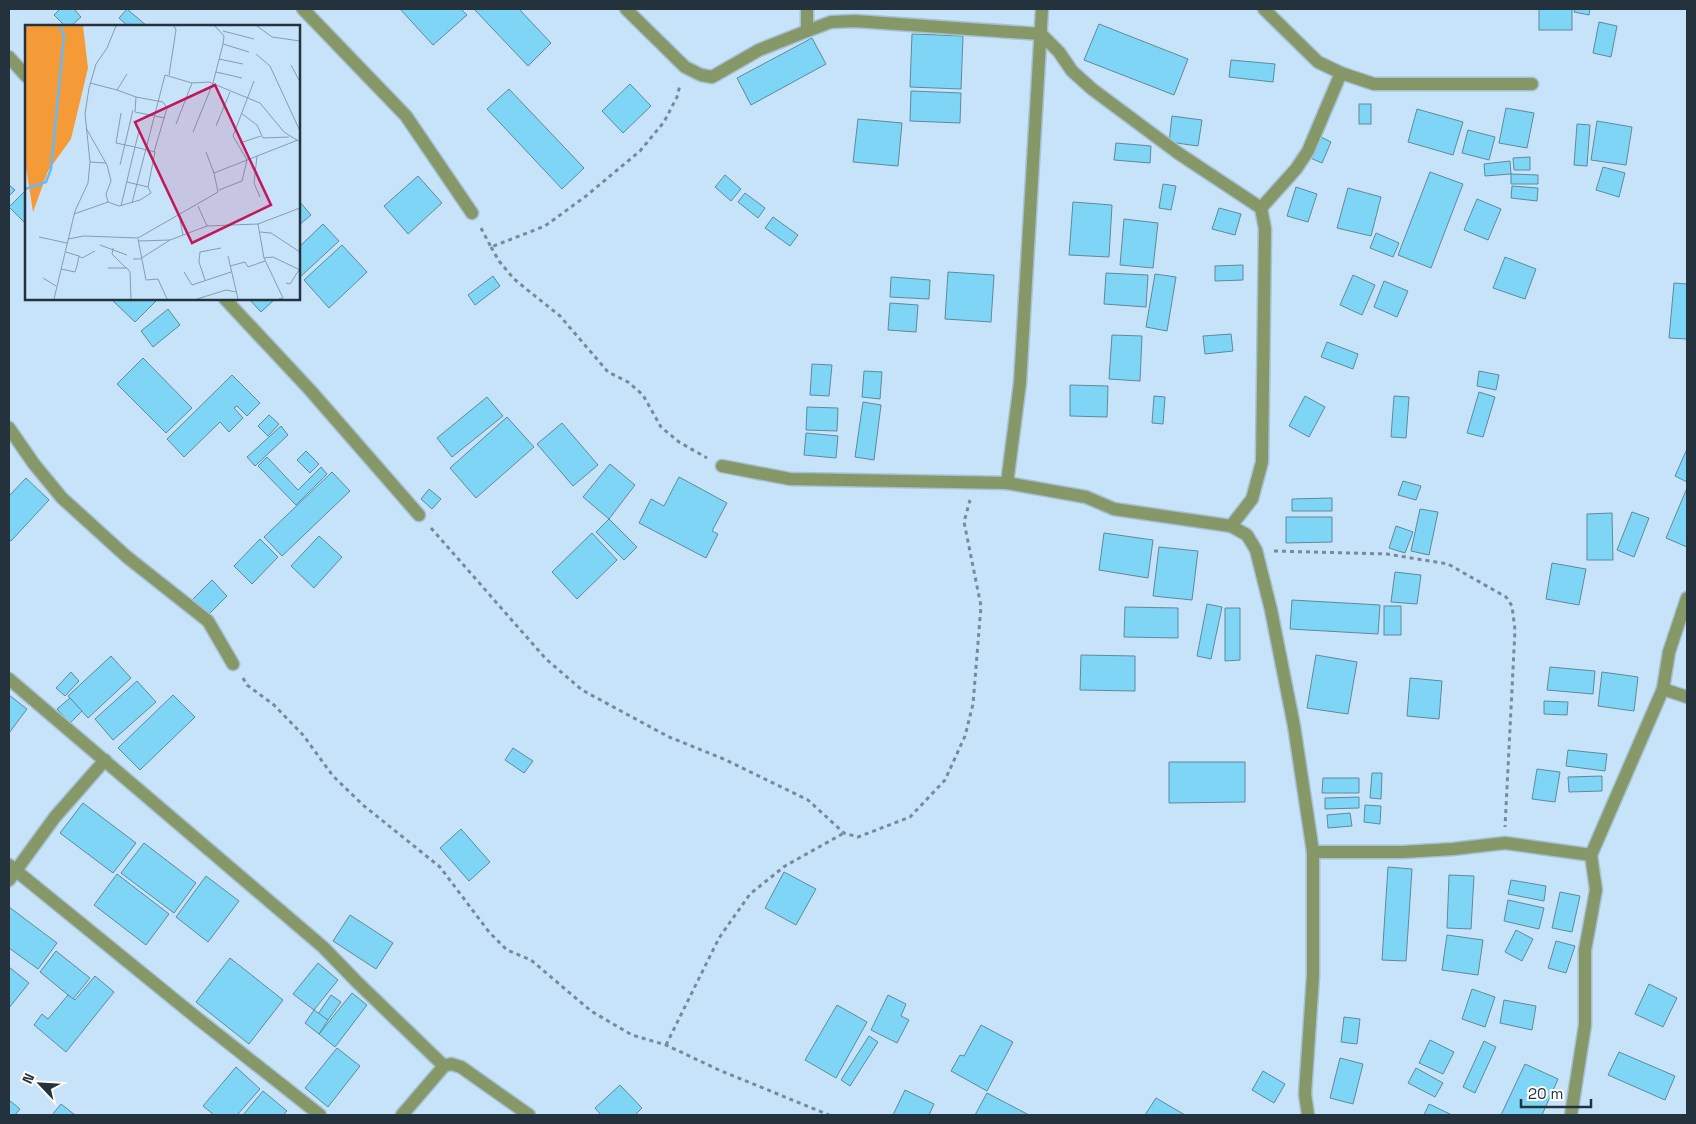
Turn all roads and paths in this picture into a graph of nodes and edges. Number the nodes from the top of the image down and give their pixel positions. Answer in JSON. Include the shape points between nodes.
{"nodes":[{"id":1,"x":303,"y":9,"type":"edge"},
{"id":2,"x":626,"y":9,"type":"edge"},
{"id":3,"x":808,"y":9,"type":"edge"},
{"id":4,"x":1042,"y":9,"type":"edge"},
{"id":5,"x":1264,"y":9,"type":"edge"},
{"id":6,"x":807,"y":30,"type":"junction"},
{"id":7,"x":1041,"y":34,"type":"junction"},
{"id":8,"x":9,"y":57,"type":"edge"},
{"id":9,"x":685,"y":67,"type":"junction"},
{"id":10,"x":1341,"y":73,"type":"junction"},
{"id":11,"x":25,"y":75,"type":"edge"},
{"id":12,"x":1532,"y":84,"type":"dead end"},
{"id":13,"x":1261,"y":208,"type":"junction"},
{"id":14,"x":472,"y":213,"type":"joint"},
{"id":15,"x":492,"y":247,"type":"junction"},
{"id":16,"x":226,"y":300,"type":"edge"},
{"id":17,"x":9,"y":428,"type":"edge"},
{"id":18,"x":722,"y":466,"type":"joint"},
{"id":19,"x":974,"y":483,"type":"junction"},
{"id":20,"x":1007,"y":483,"type":"junction"},
{"id":21,"x":419,"y":514,"type":"joint"},
{"id":22,"x":1231,"y":526,"type":"junction"},
{"id":23,"x":1256,"y":550,"type":"junction"},
{"id":24,"x":1687,"y":598,"type":"edge"},
{"id":25,"x":233,"y":664,"type":"joint"},
{"id":26,"x":9,"y":679,"type":"edge"},
{"id":27,"x":1663,"y":689,"type":"junction"},
{"id":28,"x":1687,"y":697,"type":"edge"},
{"id":29,"x":105,"y":760,"type":"junction"},
{"id":30,"x":844,"y":833,"type":"junction"},
{"id":31,"x":1504,"y":843,"type":"junction"},
{"id":32,"x":1313,"y":852,"type":"junction"},
{"id":33,"x":1592,"y":855,"type":"junction"},
{"id":34,"x":11,"y":872,"type":"edge"},
{"id":35,"x":666,"y":1045,"type":"junction"},
{"id":36,"x":444,"y":1066,"type":"junction"},
{"id":37,"x":320,"y":1115,"type":"edge"},
{"id":38,"x":402,"y":1115,"type":"edge"},
{"id":39,"x":529,"y":1115,"type":"edge"},
{"id":40,"x":829,"y":1115,"type":"edge"},
{"id":41,"x":1308,"y":1115,"type":"edge"},
{"id":42,"x":1571,"y":1115,"type":"edge"}],
"edges":[{"from":1,"to":14,"type":"street","via":[[406,116]]},
{"from":2,"to":9,"type":"street"},
{"from":3,"to":6,"type":"street"},
{"from":4,"to":7,"type":"street"},
{"from":5,"to":10,"type":"street","via":[[1318,62]]},
{"from":6,"to":7,"type":"street","via":[[831,22],[855,21]]},
{"from":6,"to":9,"type":"street","via":[[759,50],[712,76],[701,75]]},
{"from":7,"to":13,"type":"street","via":[[1092,89],[1178,153]]},
{"from":7,"to":20,"type":"street","via":[[1020,384]]},
{"from":8,"to":11,"type":"street"},
{"from":9,"to":15,"type":"path","via":[[677,96],[664,122],[640,150],[545,226]]},
{"from":10,"to":12,"type":"street","via":[[1374,84]]},
{"from":10,"to":13,"type":"street","via":[[1308,151]]},
{"from":13,"to":22,"type":"street","via":[[1266,229],[1262,462],[1252,499]]},
{"from":14,"to":15,"type":"path"},
{"from":15,"to":18,"type":"path","via":[[499,262],[514,279],[560,316],[608,372],[628,382],[643,395],[661,427],[679,442]]},
{"from":16,"to":21,"type":"street"},
{"from":17,"to":25,"type":"street","via":[[62,498],[127,557],[208,621]]},
{"from":18,"to":19,"type":"street","via":[[790,479]]},
{"from":19,"to":20,"type":"street"},
{"from":19,"to":30,"type":"path","via":[[964,522],[981,606],[973,704],[966,736],[945,780],[910,817],[858,836]]},
{"from":20,"to":22,"type":"street","via":[[1086,498],[1114,509]]},
{"from":21,"to":30,"type":"path","via":[[546,659],[582,690],[669,737],[726,760],[808,800]]},
{"from":22,"to":23,"type":"street","via":[[1247,535]]},
{"from":23,"to":31,"type":"path","via":[[1387,554],[1448,564],[1506,596],[1512,606],[1514,630]]},
{"from":23,"to":32,"type":"street","via":[[1294,726]]},
{"from":24,"to":27,"type":"street","via":[[1668,652]]},
{"from":25,"to":35,"type":"path","via":[[247,685],[274,705],[303,735],[344,788],[440,867],[489,932],[507,950],[531,960],[591,1011],[632,1035]]},
{"from":26,"to":29,"type":"street"},
{"from":27,"to":28,"type":"street"},
{"from":27,"to":33,"type":"street"},
{"from":29,"to":34,"type":"street"},
{"from":29,"to":36,"type":"street","via":[[323,947]]},
{"from":30,"to":35,"type":"path","via":[[785,866],[750,894],[719,938]]},
{"from":31,"to":32,"type":"street","via":[[1403,852]]},
{"from":31,"to":33,"type":"street"},
{"from":32,"to":41,"type":"street","via":[[1313,976],[1305,1094]]},
{"from":33,"to":42,"type":"street","via":[[1596,890],[1584,950],[1585,1025]]},
{"from":34,"to":37,"type":"street"},
{"from":35,"to":40,"type":"path"},
{"from":36,"to":38,"type":"street"},
{"from":36,"to":39,"type":"street","via":[[461,1067]]}]}
